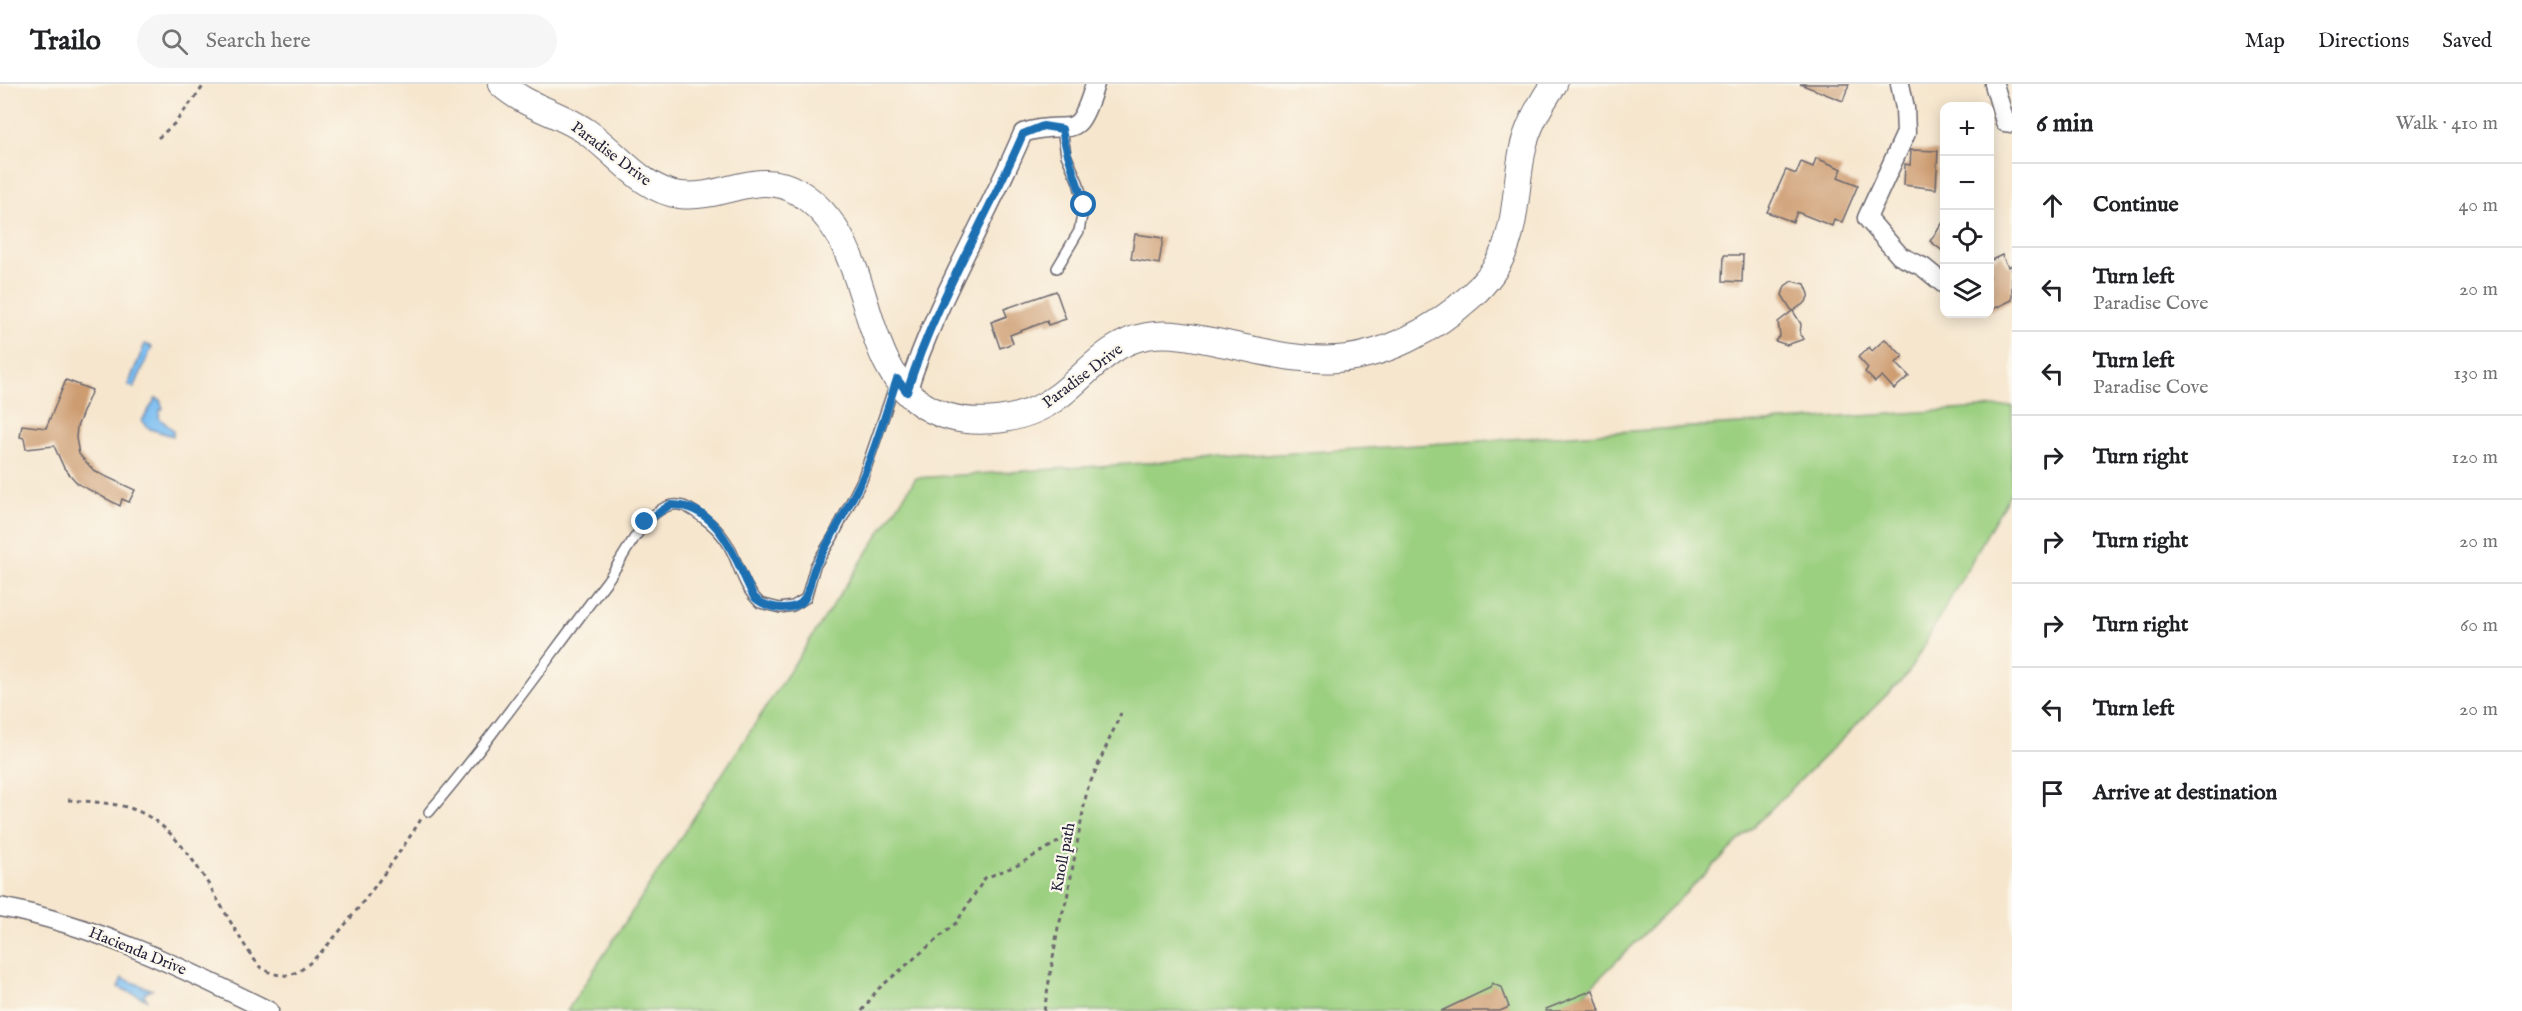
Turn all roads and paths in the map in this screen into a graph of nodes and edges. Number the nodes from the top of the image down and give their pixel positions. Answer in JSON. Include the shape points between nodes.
{"nodes":[{"id":1,"x":205,"y":84,"type":"edge"},
{"id":2,"x":501,"y":84,"type":"edge"},
{"id":3,"x":1095,"y":84,"type":"edge"},
{"id":4,"x":1554,"y":84,"type":"edge"},
{"id":5,"x":1900,"y":84,"type":"edge"},
{"id":6,"x":1994,"y":84,"type":"edge"},
{"id":7,"x":2012,"y":123,"type":"edge"},
{"id":8,"x":1062,"y":129,"type":"junction"},
{"id":9,"x":158,"y":138,"type":"dead end"},
{"id":10,"x":1058,"y":268,"type":"dead end"},
{"id":11,"x":1940,"y":281,"type":"edge"},
{"id":12,"x":902,"y":386,"type":"junction"},
{"id":13,"x":1121,"y":713,"type":"dead end"},
{"id":14,"x":68,"y":800,"type":"dead end"},
{"id":15,"x":429,"y":812,"type":"joint"},
{"id":16,"x":1079,"y":830,"type":"junction"},
{"id":17,"x":0,"y":907,"type":"edge"},
{"id":18,"x":269,"y":1011,"type":"edge"},
{"id":19,"x":862,"y":1011,"type":"edge"},
{"id":20,"x":1044,"y":1011,"type":"edge"}],
"edges":[{"from":1,"to":9,"type":"path"},
{"from":2,"to":12,"type":"street","name":"Paradise Drive","via":[[526,103],[587,132],[658,188],[679,195],[697,195],[766,182],[791,188],[804,196],[840,236],[880,345]]},
{"from":3,"to":8,"type":"street","via":[[1086,115],[1077,126]]},
{"from":4,"to":12,"type":"street","name":"Paradise Drive","via":[[1524,144],[1515,220],[1495,268],[1458,307],[1404,340],[1370,354],[1317,359],[1182,336],[1151,335],[1115,347],[1058,396],[1038,408],[999,419],[948,417],[932,411]]},
{"from":5,"to":11,"type":"street","via":[[1906,133],[1867,218],[1900,256]]},
{"from":6,"to":7,"type":"street","via":[[2005,123]]},
{"from":8,"to":10,"type":"lane","via":[[1066,155],[1084,205],[1079,231]]},
{"from":8,"to":12,"type":"street","via":[[1043,126],[1023,134]]},
{"from":12,"to":15,"type":"lane","via":[[862,480],[815,566],[801,603],[780,608],[760,603],[730,545],[714,525],[687,507],[670,505],[659,511],[645,522],[608,579]]},
{"from":13,"to":16,"type":"path","name":"Knoll path","via":[[1087,790]]},
{"from":14,"to":15,"type":"path","via":[[112,804],[144,813],[159,825],[191,861],[260,968],[284,975],[309,965],[329,943]]},
{"from":16,"to":19,"type":"path","via":[[1018,865],[986,878],[956,923],[878,990]]},
{"from":16,"to":20,"type":"path","name":"Knoll path"},
{"from":17,"to":18,"type":"street","name":"Hacienda Drive","via":[[84,929],[201,976]]}]}
